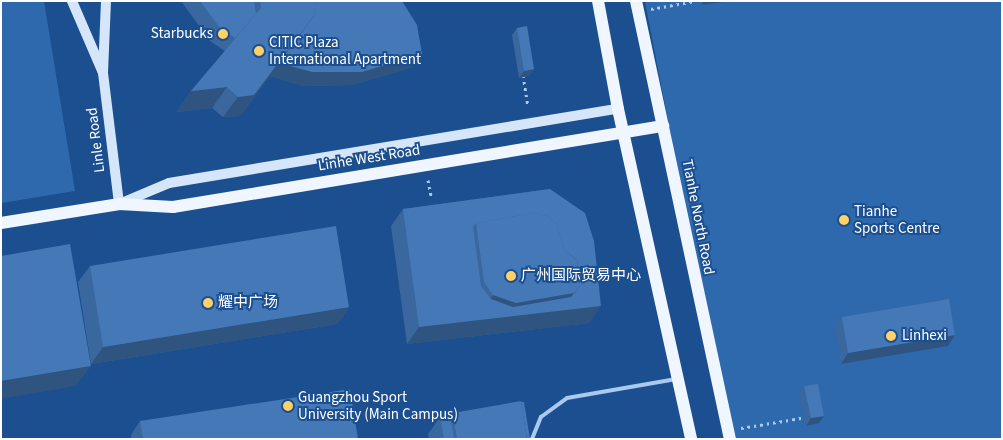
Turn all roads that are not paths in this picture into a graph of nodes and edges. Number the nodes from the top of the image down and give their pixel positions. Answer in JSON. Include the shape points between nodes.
{"nodes":[{"id":1,"x":72,"y":1,"type":"edge"},
{"id":2,"x":106,"y":1,"type":"edge"},
{"id":3,"x":598,"y":1,"type":"edge"},
{"id":4,"x":636,"y":1,"type":"edge"},
{"id":5,"x":103,"y":74,"type":"junction"},
{"id":6,"x":618,"y":109,"type":"junction"},
{"id":7,"x":663,"y":126,"type":"junction"},
{"id":8,"x":624,"y":133,"type":"junction"},
{"id":9,"x":118,"y":204,"type":"junction"},
{"id":10,"x":1,"y":223,"type":"edge"},
{"id":11,"x":678,"y":378,"type":"junction"},
{"id":12,"x":532,"y":439,"type":"edge"},
{"id":13,"x":691,"y":439,"type":"edge"},
{"id":14,"x":730,"y":439,"type":"edge"}],
"edges":[{"from":1,"to":5,"type":"street","name":"Linle Road"},
{"from":2,"to":5,"type":"street","name":"Linle Road"},
{"from":3,"to":6,"type":"main road"},
{"from":4,"to":7,"type":"main road","name":"Tianhe North Road"},
{"from":5,"to":9,"type":"street","name":"Linle Road"},
{"from":6,"to":8,"type":"main road"},
{"from":6,"to":9,"type":"street","name":"Linhe West Road","via":[[168,183]]},
{"from":7,"to":8,"type":"main road","name":"Linhe West Road"},
{"from":7,"to":14,"type":"main road","name":"Tianhe North Road"},
{"from":8,"to":9,"type":"main road","name":"Linhe West Road","via":[[172,206]]},
{"from":8,"to":11,"type":"main road"},
{"from":9,"to":10,"type":"main road","name":"Linhe West Road"},
{"from":11,"to":12,"type":"lane","via":[[566,398],[541,417]]},
{"from":11,"to":13,"type":"main road"}]}
